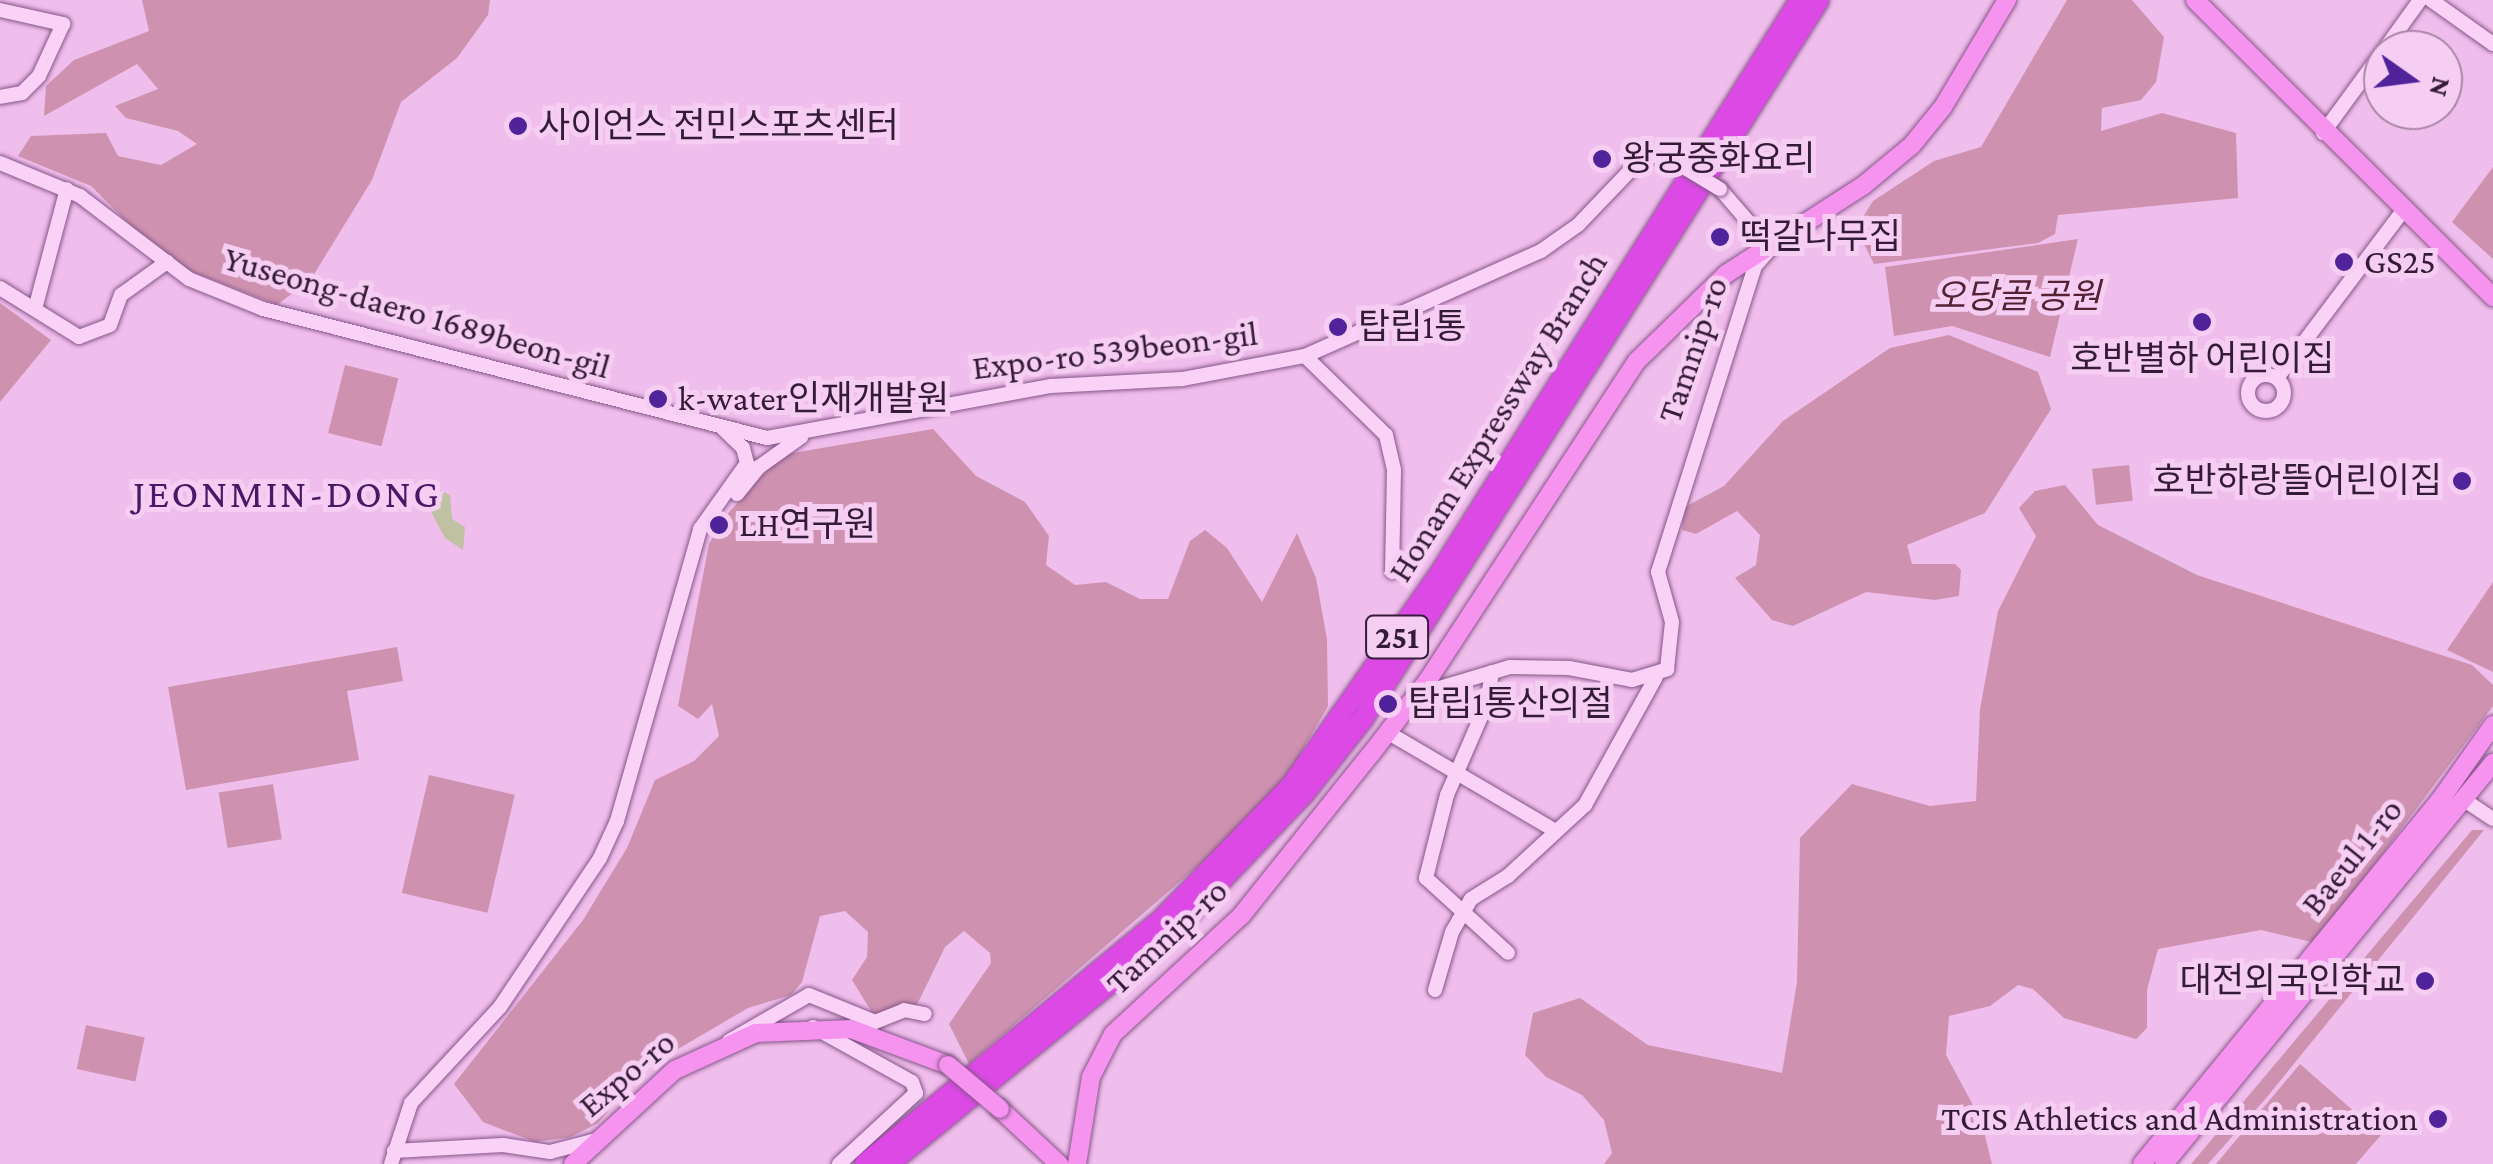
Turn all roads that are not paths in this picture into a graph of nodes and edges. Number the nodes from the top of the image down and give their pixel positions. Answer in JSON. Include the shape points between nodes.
{"nodes":[{"id":1,"x":1800,"y":0,"type":"edge"},
{"id":2,"x":1819,"y":0,"type":"edge"},
{"id":3,"x":2007,"y":0,"type":"edge"},
{"id":4,"x":2195,"y":0,"type":"edge"},
{"id":5,"x":2420,"y":0,"type":"edge"},
{"id":6,"x":2431,"y":0,"type":"edge"},
{"id":7,"x":0,"y":10,"type":"edge"},
{"id":8,"x":2398,"y":30,"type":"edge"},
{"id":9,"x":2493,"y":44,"type":"edge"},
{"id":10,"x":2363,"y":78,"type":"edge"},
{"id":11,"x":0,"y":98,"type":"edge"},
{"id":12,"x":2323,"y":133,"type":"junction"},
{"id":13,"x":0,"y":163,"type":"edge"},
{"id":14,"x":67,"y":189,"type":"junction"},
{"id":15,"x":2403,"y":211,"type":"junction"},
{"id":16,"x":1771,"y":248,"type":"junction"},
{"id":17,"x":168,"y":262,"type":"junction"},
{"id":18,"x":0,"y":288,"type":"edge"},
{"id":19,"x":2493,"y":297,"type":"edge"},
{"id":20,"x":35,"y":309,"type":"junction"},
{"id":21,"x":1305,"y":356,"type":"junction"},
{"id":22,"x":2277,"y":378,"type":"dead end"},
{"id":23,"x":812,"y":431,"type":"junction"},
{"id":24,"x":754,"y":450,"type":"junction"},
{"id":25,"x":1392,"y":572,"type":"dead end"},
{"id":26,"x":1492,"y":672,"type":"junction"},
{"id":27,"x":1656,"y":677,"type":"junction"},
{"id":28,"x":1416,"y":696,"type":"junction"},
{"id":29,"x":2493,"y":725,"type":"edge"},
{"id":30,"x":1387,"y":732,"type":"junction"},
{"id":31,"x":2493,"y":763,"type":"edge"},
{"id":32,"x":1456,"y":776,"type":"junction"},
{"id":33,"x":2466,"y":800,"type":"junction"},
{"id":34,"x":2493,"y":820,"type":"edge"},
{"id":35,"x":1554,"y":830,"type":"junction"},
{"id":36,"x":1462,"y":914,"type":"junction"},
{"id":37,"x":1508,"y":953,"type":"dead end"},
{"id":38,"x":1435,"y":990,"type":"dead end"},
{"id":39,"x":925,"y":1014,"type":"dead end"},
{"id":40,"x":813,"y":1026,"type":"junction"},
{"id":41,"x":728,"y":1041,"type":"junction"},
{"id":42,"x":597,"y":1140,"type":"junction"},
{"id":43,"x":393,"y":1158,"type":"edge"},
{"id":44,"x":573,"y":1164,"type":"edge"},
{"id":45,"x":839,"y":1164,"type":"edge"},
{"id":46,"x":865,"y":1164,"type":"edge"},
{"id":47,"x":889,"y":1164,"type":"edge"},
{"id":48,"x":1060,"y":1164,"type":"edge"},
{"id":49,"x":1077,"y":1164,"type":"edge"},
{"id":50,"x":2142,"y":1164,"type":"edge"},
{"id":51,"x":2164,"y":1164,"type":"edge"}],
"edges":[{"from":1,"to":46,"type":"highway","name":"Honam Expressway Branch","number":"251","via":[[1442,570],[1291,786],[1146,934]]},
{"from":2,"to":47,"type":"highway","name":"Honam Expressway Branch","number":"251","via":[[1363,719],[1304,794],[1171,934]]},
{"from":3,"to":16,"type":"main road","via":[[1943,107],[1912,145]]},
{"from":4,"to":12,"type":"main road"},
{"from":5,"to":8,"type":"street"},
{"from":6,"to":9,"type":"street"},
{"from":7,"to":11,"type":"street","via":[[63,24],[40,76],[22,92]]},
{"from":10,"to":12,"type":"street"},
{"from":12,"to":15,"type":"main road"},
{"from":13,"to":14,"type":"street","name":"Yuseong-daero 1689beon-gil"},
{"from":14,"to":17,"type":"street","name":"Yuseong-daero 1689beon-gil"},
{"from":14,"to":20,"type":"street"},
{"from":15,"to":19,"type":"main road"},
{"from":15,"to":22,"type":"street"},
{"from":16,"to":21,"type":"street","name":"Expo-ro 539beon-gil","bridge":true,"via":[[1720,188],[1668,157],[1644,156],[1591,213],[1541,251]]},
{"from":16,"to":27,"type":"street","name":"Tamnip-ro","via":[[1755,266],[1674,506],[1658,572],[1672,622],[1672,655]]},
{"from":16,"to":28,"type":"main road","name":"Tamnip-ro","via":[[1726,274],[1637,361]]},
{"from":17,"to":20,"type":"street","via":[[120,295],[110,325],[80,337]]},
{"from":17,"to":24,"type":"street","name":"Yuseong-daero 1689beon-gil","via":[[189,279],[263,309],[718,426]]},
{"from":18,"to":20,"type":"street"},
{"from":21,"to":23,"type":"street","name":"Expo-ro 539beon-gil","via":[[1182,379],[1051,386],[878,413]]},
{"from":21,"to":25,"type":"street","via":[[1386,435],[1394,470]]},
{"from":23,"to":24,"type":"street"},
{"from":23,"to":24,"type":"street","via":[[774,456]]},
{"from":24,"to":43,"type":"street","via":[[697,540],[633,780],[600,858],[500,1008],[411,1103]]},
{"from":26,"to":27,"type":"street","via":[[1526,666],[1617,679]]},
{"from":26,"to":28,"type":"street"},
{"from":26,"to":32,"type":"street"},
{"from":27,"to":35,"type":"street","name":"Tamnip-ro","via":[[1586,804]]},
{"from":28,"to":30,"type":"main road","name":"Tamnip-ro"},
{"from":29,"to":50,"type":"main road","name":"Baeul 1-ro","via":[[2431,811]]},
{"from":30,"to":32,"type":"street"},
{"from":30,"to":49,"type":"main road","name":"Tamnip-ro","via":[[1241,916],[1113,1034],[1091,1076]]},
{"from":31,"to":33,"type":"main road","name":"Baeul 1-ro"},
{"from":32,"to":35,"type":"street"},
{"from":32,"to":36,"type":"street","via":[[1426,878]]},
{"from":33,"to":34,"type":"street"},
{"from":33,"to":51,"type":"main road","name":"Baeul 1-ro"},
{"from":35,"to":36,"type":"street","name":"Tamnip-ro"},
{"from":36,"to":37,"type":"street"},
{"from":36,"to":38,"type":"street"},
{"from":39,"to":41,"type":"street","name":"Expo-ro","via":[[904,1010],[875,1022],[809,995]]},
{"from":40,"to":41,"type":"main road","name":"Expo-ro"},
{"from":40,"to":45,"type":"street","via":[[912,1082],[916,1092]]},
{"from":40,"to":48,"type":"main road","name":"Expo-ro","bridge":true,"via":[[873,1032],[948,1065]]},
{"from":41,"to":42,"type":"main road","name":"Expo-ro","via":[[675,1070]]},
{"from":42,"to":43,"type":"street","via":[[550,1152],[503,1145]]},
{"from":42,"to":44,"type":"main road","name":"Expo-ro"}]}
